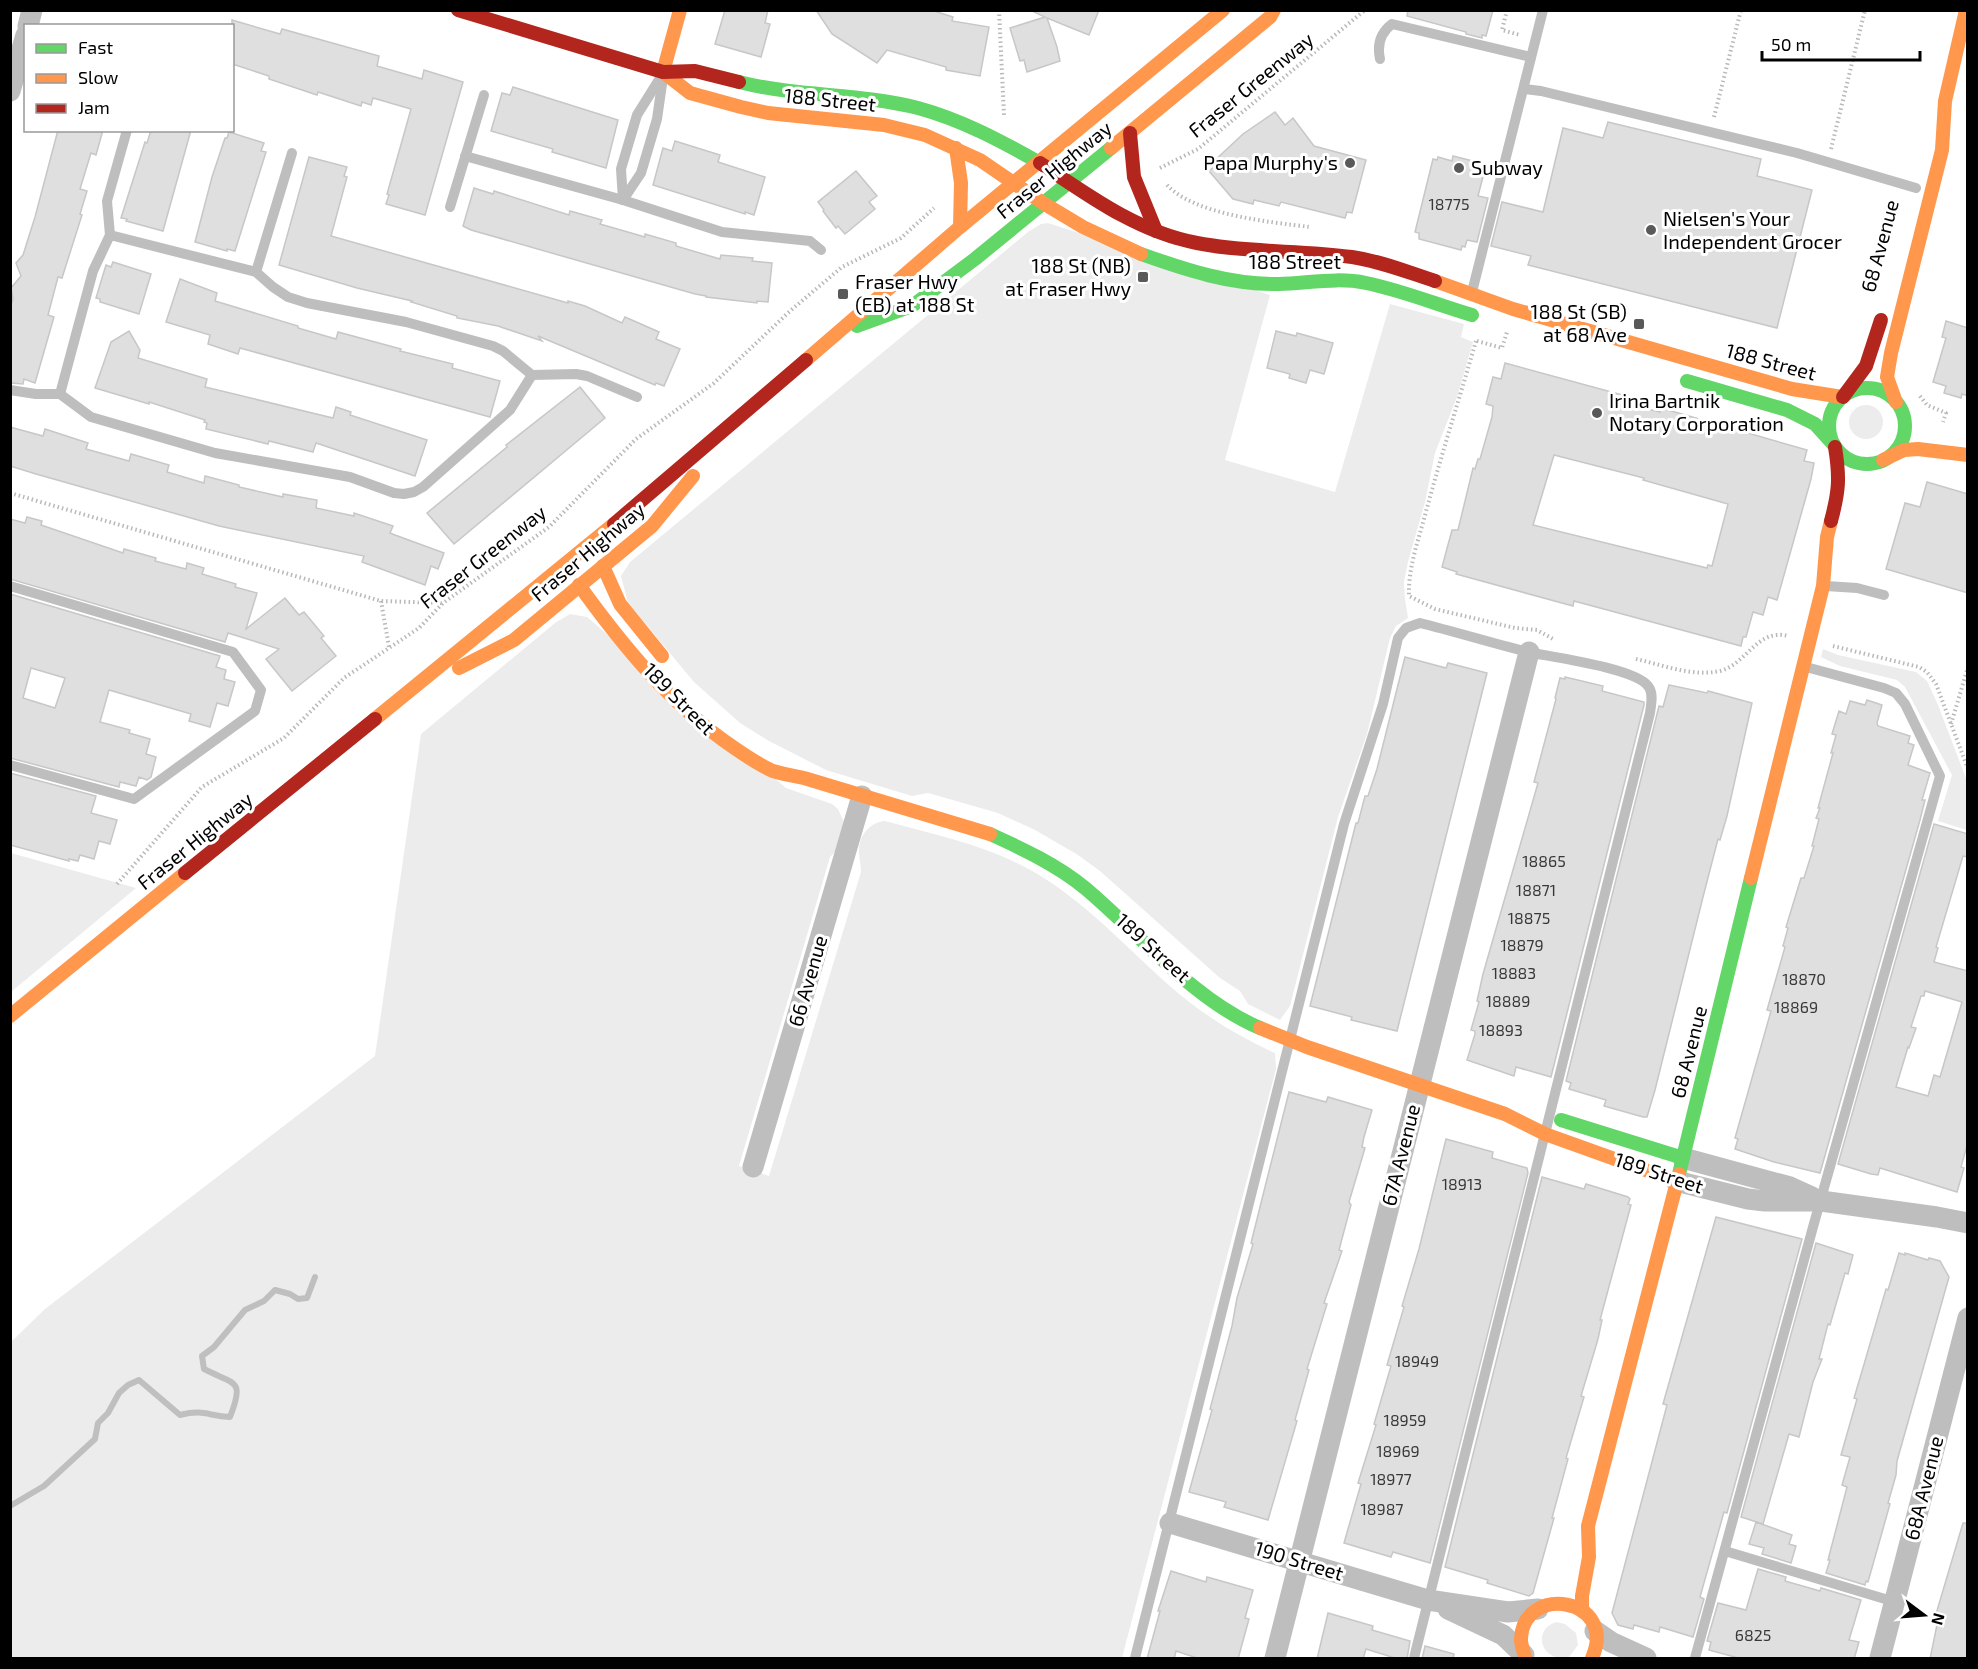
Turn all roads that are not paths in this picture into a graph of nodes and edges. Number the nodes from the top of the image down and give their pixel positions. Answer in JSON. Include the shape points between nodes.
{"nodes":[{"id":1,"x":458,"y":10,"type":"edge"},
{"id":2,"x":680,"y":10,"type":"edge"},
{"id":3,"x":1223,"y":10,"type":"edge"},
{"id":4,"x":1543,"y":10,"type":"edge"},
{"id":5,"x":1966,"y":10,"type":"edge"},
{"id":6,"x":1272,"y":14,"type":"edge"},
{"id":7,"x":24,"y":41,"type":"edge"},
{"id":8,"x":1531,"y":57,"type":"junction"},
{"id":9,"x":1380,"y":59,"type":"dead end"},
{"id":10,"x":663,"y":72,"type":"junction"},
{"id":11,"x":1524,"y":88,"type":"junction"},
{"id":12,"x":10,"y":91,"type":"edge"},
{"id":13,"x":483,"y":94,"type":"dead end"},
{"id":14,"x":1945,"y":101,"type":"junction"},
{"id":15,"x":126,"y":132,"type":"edge"},
{"id":16,"x":1130,"y":133,"type":"junction"},
{"id":17,"x":1927,"y":145,"type":"dead end"},
{"id":18,"x":956,"y":148,"type":"junction"},
{"id":19,"x":292,"y":153,"type":"dead end"},
{"id":20,"x":465,"y":156,"type":"junction"},
{"id":21,"x":1039,"y":163,"type":"junction"},
{"id":22,"x":1068,"y":182,"type":"junction"},
{"id":23,"x":1016,"y":183,"type":"junction"},
{"id":24,"x":1916,"y":188,"type":"dead end"},
{"id":25,"x":623,"y":200,"type":"junction"},
{"id":26,"x":1043,"y":202,"type":"junction"},
{"id":27,"x":450,"y":207,"type":"dead end"},
{"id":28,"x":960,"y":227,"type":"junction"},
{"id":29,"x":1156,"y":231,"type":"junction"},
{"id":30,"x":110,"y":235,"type":"junction"},
{"id":31,"x":821,"y":250,"type":"dead end"},
{"id":32,"x":256,"y":272,"type":"junction"},
{"id":33,"x":1471,"y":294,"type":"junction"},
{"id":34,"x":1885,"y":302,"type":"dead end"},
{"id":35,"x":1478,"y":317,"type":"joint"},
{"id":36,"x":841,"y":332,"type":"junction"},
{"id":37,"x":532,"y":375,"type":"junction"},
{"id":38,"x":1675,"y":377,"type":"dead end"},
{"id":39,"x":10,"y":390,"type":"edge"},
{"id":40,"x":60,"y":394,"type":"junction"},
{"id":41,"x":637,"y":397,"type":"dead end"},
{"id":42,"x":1843,"y":397,"type":"junction"},
{"id":43,"x":1897,"y":403,"type":"junction"},
{"id":44,"x":736,"y":420,"type":"junction"},
{"id":45,"x":1916,"y":420,"type":"dead end"},
{"id":46,"x":1834,"y":446,"type":"junction"},
{"id":47,"x":1968,"y":455,"type":"edge"},
{"id":48,"x":1882,"y":461,"type":"junction"},
{"id":49,"x":1866,"y":476,"type":"dead end"},
{"id":50,"x":615,"y":523,"type":"junction"},
{"id":51,"x":1839,"y":551,"type":"dead end"},
{"id":52,"x":603,"y":566,"type":"junction"},
{"id":53,"x":579,"y":585,"type":"junction"},
{"id":54,"x":10,"y":586,"type":"edge"},
{"id":55,"x":1823,"y":586,"type":"junction"},
{"id":56,"x":1884,"y":595,"type":"dead end"},
{"id":57,"x":1528,"y":652,"type":"junction"},
{"id":58,"x":1804,"y":667,"type":"junction"},
{"id":59,"x":673,"y":670,"type":"dead end"},
{"id":60,"x":404,"y":696,"type":"junction"},
{"id":61,"x":740,"y":735,"type":"dead end"},
{"id":62,"x":10,"y":765,"type":"edge"},
{"id":63,"x":804,"y":778,"type":"junction"},
{"id":64,"x":862,"y":796,"type":"junction"},
{"id":65,"x":10,"y":1016,"type":"edge"},
{"id":66,"x":1290,"y":1041,"type":"junction"},
{"id":67,"x":1419,"y":1086,"type":"junction"},
{"id":68,"x":1505,"y":1114,"type":"junction"},
{"id":69,"x":1549,"y":1116,"type":"junction"},
{"id":70,"x":1545,"y":1134,"type":"junction"},
{"id":71,"x":1683,"y":1158,"type":"junction"},
{"id":72,"x":753,"y":1167,"type":"dead end"},
{"id":73,"x":1676,"y":1181,"type":"junction"},
{"id":74,"x":1821,"y":1201,"type":"junction"},
{"id":75,"x":1968,"y":1223,"type":"edge"},
{"id":76,"x":1968,"y":1318,"type":"edge"},
{"id":77,"x":1170,"y":1523,"type":"junction"},
{"id":78,"x":1588,"y":1526,"type":"junction"},
{"id":79,"x":1574,"y":1551,"type":"dead end"},
{"id":80,"x":1725,"y":1551,"type":"junction"},
{"id":81,"x":1299,"y":1560,"type":"junction"},
{"id":82,"x":1428,"y":1600,"type":"junction"},
{"id":83,"x":1549,"y":1602,"type":"junction"},
{"id":84,"x":1895,"y":1602,"type":"junction"},
{"id":85,"x":1582,"y":1611,"type":"junction"},
{"id":86,"x":1595,"y":1631,"type":"junction"},
{"id":87,"x":1525,"y":1657,"type":"edge"},
{"id":88,"x":1135,"y":1659,"type":"edge"},
{"id":89,"x":1275,"y":1659,"type":"edge"},
{"id":90,"x":1414,"y":1659,"type":"edge"},
{"id":91,"x":1592,"y":1659,"type":"edge"},
{"id":92,"x":1646,"y":1659,"type":"edge"},
{"id":93,"x":1695,"y":1659,"type":"edge"},
{"id":94,"x":1880,"y":1659,"type":"edge"}],
"edges":[{"from":1,"to":10,"type":"street","name":"188 Street"},
{"from":2,"to":10,"type":"street"},
{"from":3,"to":21,"type":"street","name":"Fraser Highway"},
{"from":4,"to":8,"type":"lane"},
{"from":5,"to":14,"type":"street","name":"68 Avenue"},
{"from":6,"to":16,"type":"street","name":"Fraser Highway"},
{"from":7,"to":12,"type":"street"},
{"from":8,"to":9,"type":"lane","via":[[1392,24],[1380,39]]},
{"from":8,"to":11,"type":"lane"},
{"from":10,"to":18,"type":"street","name":"188 Street","via":[[690,93],[741,107],[884,125]]},
{"from":10,"to":21,"type":"street","name":"188 Street","via":[[695,71],[766,89],[917,108],[964,123]]},
{"from":10,"to":25,"type":"lane","via":[[657,119],[641,173]]},
{"from":10,"to":25,"type":"lane","via":[[637,115],[621,169]]},
{"from":11,"to":24,"type":"lane","via":[[1787,151]]},
{"from":11,"to":33,"type":"lane"},
{"from":13,"to":20,"type":"lane"},
{"from":14,"to":17,"type":"street","name":"68 Avenue"},
{"from":14,"to":43,"type":"street","name":"68 Avenue","via":[[1942,150],[1887,377]]},
{"from":15,"to":30,"type":"lane","via":[[107,201]]},
{"from":16,"to":22,"type":"street","name":"Fraser Highway"},
{"from":16,"to":29,"type":"street","via":[[1134,177]]},
{"from":18,"to":23,"type":"street","name":"188 Street"},
{"from":18,"to":28,"type":"street","via":[[961,183]]},
{"from":19,"to":32,"type":"lane"},
{"from":20,"to":25,"type":"lane"},
{"from":20,"to":27,"type":"lane"},
{"from":21,"to":22,"type":"street","name":"188 Street"},
{"from":21,"to":23,"type":"street","name":"Fraser Highway"},
{"from":22,"to":26,"type":"street","name":"Fraser Highway"},
{"from":22,"to":29,"type":"street","name":"188 Street","via":[[1105,207]]},
{"from":23,"to":26,"type":"street","name":"188 Street"},
{"from":23,"to":28,"type":"street","name":"Fraser Highway"},
{"from":25,"to":31,"type":"lane","via":[[722,232],[810,241]]},
{"from":26,"to":35,"type":"street","name":"188 Street","via":[[1118,244],[1203,275],[1278,284],[1341,280]]},
{"from":26,"to":36,"type":"street","name":"Fraser Highway","via":[[912,306]]},
{"from":28,"to":36,"type":"street","name":"Fraser Highway"},
{"from":29,"to":33,"type":"street","name":"188 Street","via":[[1226,248],[1351,257],[1386,264]]},
{"from":30,"to":32,"type":"lane"},
{"from":30,"to":40,"type":"lane","via":[[93,271]]},
{"from":32,"to":37,"type":"lane","via":[[288,297],[307,303],[406,322],[494,346]]},
{"from":33,"to":35,"type":"lane"},
{"from":33,"to":42,"type":"street","name":"188 Street","via":[[1792,389]]},
{"from":34,"to":42,"type":"street","name":"68 Avenue","via":[[1866,366]]},
{"from":36,"to":44,"type":"street","name":"Fraser Highway"},
{"from":37,"to":40,"type":"lane","via":[[510,410],[423,487],[404,494],[350,477],[181,444],[91,417]]},
{"from":37,"to":41,"type":"lane","via":[[587,376]]},
{"from":38,"to":46,"type":"street","name":"188 Street","via":[[1786,410],[1815,424]]},
{"from":39,"to":40,"type":"lane"},
{"from":42,"to":43,"type":"street","via":[[1859,389],[1873,389]]},
{"from":42,"to":46,"type":"street","via":[[1833,408],[1829,422]]},
{"from":43,"to":45,"type":"street"},
{"from":43,"to":48,"type":"street","via":[[1904,435],[1894,452]]},
{"from":44,"to":50,"type":"street","name":"Fraser Highway"},
{"from":44,"to":52,"type":"street","name":"Fraser Highway","via":[[652,526]]},
{"from":46,"to":48,"type":"street","via":[[1855,462]]},
{"from":46,"to":55,"type":"street","name":"68 Avenue","via":[[1839,490],[1827,537]]},
{"from":47,"to":48,"type":"street","via":[[1918,449],[1904,450]]},
{"from":48,"to":49,"type":"street"},
{"from":50,"to":53,"type":"street","via":[[578,578]]},
{"from":50,"to":60,"type":"street","name":"Fraser Highway"},
{"from":51,"to":55,"type":"street","name":"68 Avenue"},
{"from":52,"to":53,"type":"street","name":"Fraser Highway"},
{"from":52,"to":59,"type":"street","name":"189 Street","via":[[620,604]]},
{"from":53,"to":60,"type":"street","name":"Fraser Highway","via":[[514,640]]},
{"from":53,"to":63,"type":"street","name":"189 Street","via":[[680,706],[722,741],[762,765]]},
{"from":54,"to":62,"type":"lane","via":[[233,652],[261,690],[255,711],[134,799]]},
{"from":55,"to":56,"type":"lane"},
{"from":55,"to":58,"type":"street","name":"68 Avenue"},
{"from":57,"to":66,"type":"lane","via":[[1420,623],[1406,628],[1398,638],[1383,704],[1344,824]]},
{"from":57,"to":67,"type":"street","name":"67A Avenue"},
{"from":57,"to":69,"type":"lane","via":[[1639,679],[1649,686],[1652,699]]},
{"from":58,"to":71,"type":"street","name":"68 Avenue"},
{"from":58,"to":74,"type":"lane","via":[[1896,693],[1940,777]]},
{"from":60,"to":65,"type":"street","name":"Fraser Highway"},
{"from":61,"to":63,"type":"street","name":"189 Street"},
{"from":63,"to":64,"type":"street","name":"189 Street"},
{"from":64,"to":66,"type":"street","name":"189 Street","via":[[989,834],[1051,864],[1084,887],[1214,1001],[1249,1023]]},
{"from":64,"to":72,"type":"street","name":"66 Avenue"},
{"from":66,"to":67,"type":"street","name":"189 Street"},
{"from":66,"to":77,"type":"lane"},
{"from":67,"to":68,"type":"street","name":"189 Street"},
{"from":67,"to":81,"type":"street","name":"67A Avenue"},
{"from":68,"to":69,"type":"street","name":"189 Street"},
{"from":68,"to":70,"type":"street","name":"189 Street"},
{"from":69,"to":70,"type":"lane"},
{"from":69,"to":71,"type":"street","name":"189 Street"},
{"from":70,"to":73,"type":"street","name":"189 Street"},
{"from":70,"to":82,"type":"lane"},
{"from":71,"to":73,"type":"street","name":"68 Avenue"},
{"from":71,"to":74,"type":"street","name":"189 Street","via":[[1790,1187]]},
{"from":73,"to":74,"type":"street","name":"189 Street","via":[[1748,1199]]},
{"from":73,"to":78,"type":"street","name":"68 Avenue"},
{"from":74,"to":75,"type":"street","name":"189 Street"},
{"from":74,"to":80,"type":"lane"},
{"from":76,"to":84,"type":"street","name":"68A Avenue"},
{"from":77,"to":81,"type":"street","name":"190 Street"},
{"from":77,"to":88,"type":"lane"},
{"from":78,"to":79,"type":"street","name":"68 Avenue"},
{"from":78,"to":85,"type":"street","name":"68 Avenue","via":[[1589,1557]]},
{"from":80,"to":84,"type":"lane"},
{"from":80,"to":93,"type":"lane"},
{"from":81,"to":82,"type":"street","name":"190 Street"},
{"from":81,"to":89,"type":"street","name":"67A Avenue"},
{"from":82,"to":83,"type":"street","name":"190 Street","via":[[1508,1612]]},
{"from":82,"to":87,"type":"street","name":"190 Street","via":[[1503,1635]]},
{"from":82,"to":90,"type":"lane"},
{"from":83,"to":85,"type":"street","via":[[1565,1603]]},
{"from":83,"to":87,"type":"street","via":[[1531,1615],[1523,1627]]},
{"from":84,"to":94,"type":"street","name":"68A Avenue"},
{"from":85,"to":86,"type":"street"},
{"from":86,"to":91,"type":"street"},
{"from":86,"to":92,"type":"street"}]}
